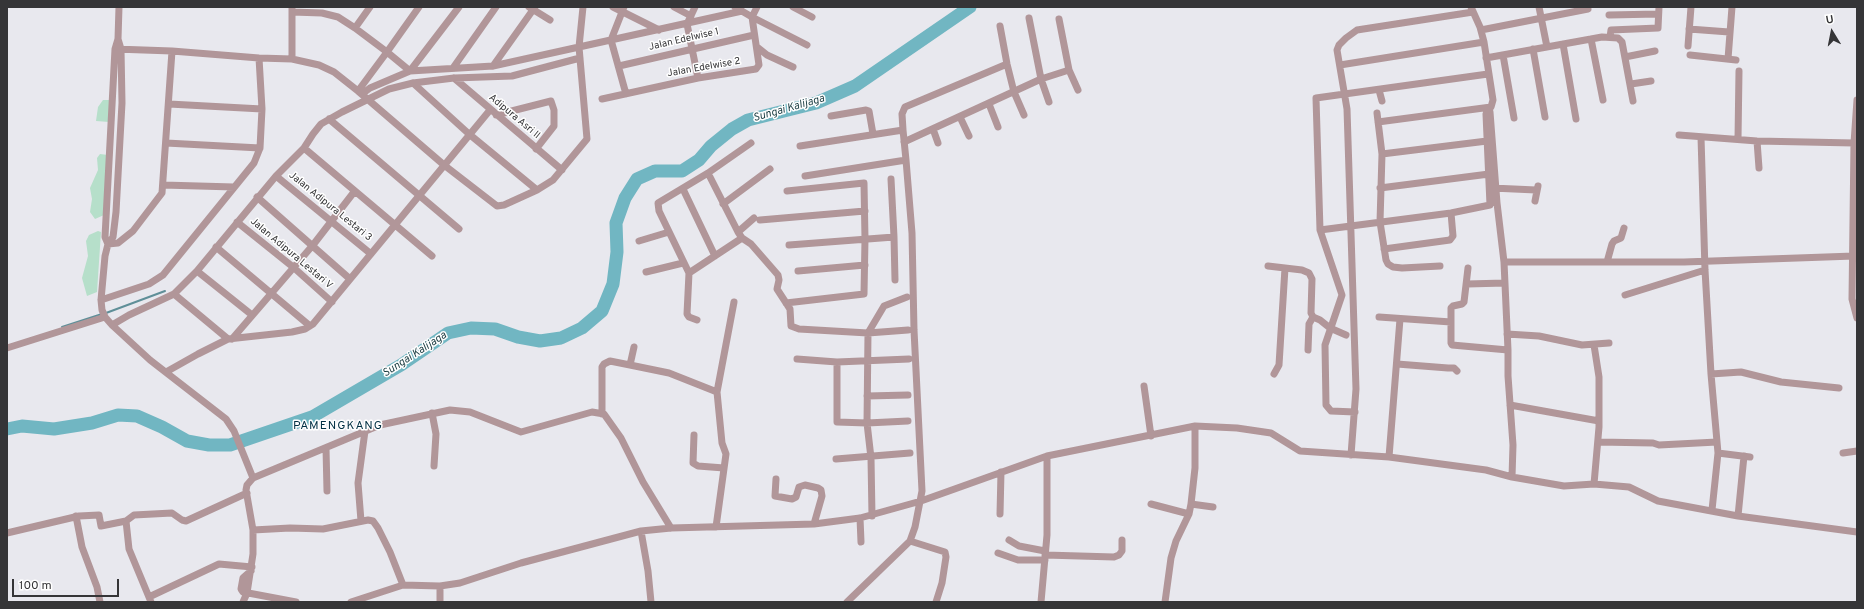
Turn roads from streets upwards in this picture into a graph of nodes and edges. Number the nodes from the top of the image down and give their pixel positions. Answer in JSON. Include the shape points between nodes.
{"nodes":[{"id":1,"x":119,"y":7,"type":"edge"},
{"id":2,"x":370,"y":7,"type":"edge"},
{"id":3,"x":419,"y":7,"type":"edge"},
{"id":4,"x":459,"y":7,"type":"edge"},
{"id":5,"x":496,"y":7,"type":"edge"},
{"id":6,"x":583,"y":7,"type":"edge"},
{"id":7,"x":613,"y":7,"type":"edge"},
{"id":8,"x":674,"y":7,"type":"edge"},
{"id":9,"x":695,"y":7,"type":"edge"},
{"id":10,"x":735,"y":7,"type":"edge"},
{"id":11,"x":757,"y":7,"type":"edge"},
{"id":12,"x":793,"y":7,"type":"edge"},
{"id":13,"x":1539,"y":7,"type":"edge"},
{"id":14,"x":1691,"y":7,"type":"edge"},
{"id":15,"x":1732,"y":7,"type":"edge"},
{"id":16,"x":533,"y":8,"type":"edge"},
{"id":17,"x":623,"y":9,"type":"edge"},
{"id":18,"x":1472,"y":9,"type":"edge"},
{"id":19,"x":1588,"y":9,"type":"dead end"},
{"id":20,"x":292,"y":10,"type":"edge"},
{"id":21,"x":324,"y":10,"type":"edge"},
{"id":22,"x":742,"y":11,"type":"junction"},
{"id":23,"x":1658,"y":11,"type":"edge"},
{"id":24,"x":1609,"y":15,"type":"dead end"},
{"id":25,"x":691,"y":16,"type":"junction"},
{"id":26,"x":752,"y":17,"type":"junction"},
{"id":27,"x":812,"y":17,"type":"dead end"},
{"id":28,"x":1541,"y":17,"type":"junction"},
{"id":29,"x":1029,"y":18,"type":"dead end"},
{"id":30,"x":1059,"y":19,"type":"dead end"},
{"id":31,"x":550,"y":20,"type":"dead end"},
{"id":32,"x":687,"y":24,"type":"junction"},
{"id":33,"x":1000,"y":26,"type":"dead end"},
{"id":34,"x":355,"y":28,"type":"junction"},
{"id":35,"x":1689,"y":28,"type":"junction"},
{"id":36,"x":659,"y":30,"type":"junction"},
{"id":37,"x":1481,"y":30,"type":"junction"},
{"id":38,"x":1729,"y":32,"type":"junction"},
{"id":39,"x":754,"y":35,"type":"junction"},
{"id":40,"x":1610,"y":37,"type":"junction"},
{"id":41,"x":1591,"y":39,"type":"junction"},
{"id":42,"x":611,"y":40,"type":"junction"},
{"id":43,"x":1484,"y":42,"type":"junction"},
{"id":44,"x":1563,"y":44,"type":"junction"},
{"id":45,"x":807,"y":45,"type":"dead end"},
{"id":46,"x":1688,"y":46,"type":"dead end"},
{"id":47,"x":579,"y":47,"type":"junction"},
{"id":48,"x":757,"y":47,"type":"junction"},
{"id":49,"x":1547,"y":47,"type":"junction"},
{"id":50,"x":692,"y":48,"type":"junction"},
{"id":51,"x":118,"y":49,"type":"junction"},
{"id":52,"x":1533,"y":49,"type":"junction"},
{"id":53,"x":172,"y":51,"type":"junction"},
{"id":54,"x":1655,"y":51,"type":"dead end"},
{"id":55,"x":387,"y":52,"type":"junction"},
{"id":56,"x":1502,"y":55,"type":"junction"},
{"id":57,"x":1690,"y":55,"type":"dead end"},
{"id":58,"x":1625,"y":57,"type":"junction"},
{"id":59,"x":259,"y":58,"type":"junction"},
{"id":60,"x":580,"y":58,"type":"junction"},
{"id":61,"x":1486,"y":58,"type":"junction"},
{"id":62,"x":292,"y":59,"type":"junction"},
{"id":63,"x":1728,"y":59,"type":"junction"},
{"id":64,"x":1736,"y":60,"type":"dead end"},
{"id":65,"x":1007,"y":64,"type":"junction"},
{"id":66,"x":1340,"y":65,"type":"junction"},
{"id":67,"x":493,"y":66,"type":"junction"},
{"id":68,"x":619,"y":66,"type":"junction"},
{"id":69,"x":793,"y":67,"type":"dead end"},
{"id":70,"x":453,"y":68,"type":"junction"},
{"id":71,"x":1069,"y":70,"type":"junction"},
{"id":72,"x":410,"y":71,"type":"junction"},
{"id":73,"x":1739,"y":71,"type":"dead end"},
{"id":74,"x":1488,"y":74,"type":"junction"},
{"id":75,"x":454,"y":78,"type":"junction"},
{"id":76,"x":698,"y":78,"type":"junction"},
{"id":77,"x":1041,"y":79,"type":"junction"},
{"id":78,"x":1652,"y":81,"type":"dead end"},
{"id":79,"x":413,"y":83,"type":"junction"},
{"id":80,"x":1631,"y":84,"type":"junction"},
{"id":81,"x":1078,"y":90,"type":"dead end"},
{"id":82,"x":1380,"y":90,"type":"junction"},
{"id":83,"x":360,"y":92,"type":"junction"},
{"id":84,"x":1014,"y":92,"type":"junction"},
{"id":85,"x":626,"y":94,"type":"junction"},
{"id":86,"x":1346,"y":94,"type":"junction"},
{"id":87,"x":602,"y":99,"type":"dead end"},
{"id":88,"x":368,"y":100,"type":"junction"},
{"id":89,"x":1603,"y":100,"type":"dead end"},
{"id":90,"x":1857,"y":100,"type":"edge"},
{"id":91,"x":1382,"y":101,"type":"dead end"},
{"id":92,"x":1633,"y":101,"type":"dead end"},
{"id":93,"x":1049,"y":102,"type":"dead end"},
{"id":94,"x":169,"y":104,"type":"junction"},
{"id":95,"x":989,"y":104,"type":"junction"},
{"id":96,"x":262,"y":109,"type":"junction"},
{"id":97,"x":1488,"y":109,"type":"junction"},
{"id":98,"x":493,"y":113,"type":"junction"},
{"id":99,"x":1377,"y":113,"type":"dead end"},
{"id":100,"x":1024,"y":115,"type":"dead end"},
{"id":101,"x":831,"y":116,"type":"dead end"},
{"id":102,"x":960,"y":117,"type":"junction"},
{"id":103,"x":1545,"y":117,"type":"dead end"},
{"id":104,"x":1514,"y":118,"type":"dead end"},
{"id":105,"x":1576,"y":119,"type":"dead end"},
{"id":106,"x":329,"y":120,"type":"junction"},
{"id":107,"x":1857,"y":121,"type":"edge"},
{"id":108,"x":1378,"y":122,"type":"junction"},
{"id":109,"x":998,"y":127,"type":"dead end"},
{"id":110,"x":933,"y":129,"type":"junction"},
{"id":111,"x":903,"y":130,"type":"junction"},
{"id":112,"x":469,"y":134,"type":"junction"},
{"id":113,"x":873,"y":134,"type":"junction"},
{"id":114,"x":1679,"y":135,"type":"dead end"},
{"id":115,"x":969,"y":136,"type":"dead end"},
{"id":116,"x":1701,"y":137,"type":"junction"},
{"id":117,"x":1738,"y":139,"type":"junction"},
{"id":118,"x":1487,"y":140,"type":"junction"},
{"id":119,"x":1757,"y":141,"type":"junction"},
{"id":120,"x":904,"y":142,"type":"junction"},
{"id":121,"x":166,"y":143,"type":"junction"},
{"id":122,"x":751,"y":143,"type":"dead end"},
{"id":123,"x":938,"y":143,"type":"dead end"},
{"id":124,"x":1854,"y":143,"type":"junction"},
{"id":125,"x":800,"y":146,"type":"dead end"},
{"id":126,"x":260,"y":148,"type":"junction"},
{"id":127,"x":304,"y":148,"type":"junction"},
{"id":128,"x":536,"y":149,"type":"junction"},
{"id":129,"x":1382,"y":154,"type":"junction"},
{"id":130,"x":906,"y":160,"type":"junction"},
{"id":131,"x":444,"y":165,"type":"junction"},
{"id":132,"x":1760,"y":168,"type":"dead end"},
{"id":133,"x":770,"y":169,"type":"dead end"},
{"id":134,"x":562,"y":170,"type":"junction"},
{"id":135,"x":708,"y":173,"type":"junction"},
{"id":136,"x":1489,"y":174,"type":"junction"},
{"id":137,"x":276,"y":176,"type":"junction"},
{"id":138,"x":805,"y":176,"type":"dead end"},
{"id":139,"x":891,"y":179,"type":"dead end"},
{"id":140,"x":163,"y":185,"type":"junction"},
{"id":141,"x":234,"y":187,"type":"junction"},
{"id":142,"x":1380,"y":188,"type":"junction"},
{"id":143,"x":1493,"y":188,"type":"junction"},
{"id":144,"x":683,"y":189,"type":"junction"},
{"id":145,"x":537,"y":190,"type":"junction"},
{"id":146,"x":787,"y":191,"type":"dead end"},
{"id":147,"x":354,"y":192,"type":"junction"},
{"id":148,"x":420,"y":195,"type":"junction"},
{"id":149,"x":257,"y":197,"type":"junction"},
{"id":150,"x":1535,"y":201,"type":"dead end"},
{"id":151,"x":1494,"y":202,"type":"junction"},
{"id":152,"x":723,"y":204,"type":"junction"},
{"id":153,"x":1855,"y":208,"type":"edge"},
{"id":154,"x":864,"y":211,"type":"junction"},
{"id":155,"x":1451,"y":213,"type":"junction"},
{"id":156,"x":331,"y":220,"type":"junction"},
{"id":157,"x":237,"y":222,"type":"junction"},
{"id":158,"x":1380,"y":222,"type":"junction"},
{"id":159,"x":395,"y":226,"type":"junction"},
{"id":160,"x":1350,"y":226,"type":"junction"},
{"id":161,"x":1624,"y":228,"type":"dead end"},
{"id":162,"x":460,"y":229,"type":"dead end"},
{"id":163,"x":1320,"y":230,"type":"junction"},
{"id":164,"x":669,"y":232,"type":"junction"},
{"id":165,"x":740,"y":235,"type":"junction"},
{"id":166,"x":894,"y":237,"type":"junction"},
{"id":167,"x":865,"y":239,"type":"junction"},
{"id":168,"x":640,"y":240,"type":"dead end"},
{"id":169,"x":108,"y":244,"type":"junction"},
{"id":170,"x":313,"y":245,"type":"junction"},
{"id":171,"x":789,"y":245,"type":"dead end"},
{"id":172,"x":216,"y":248,"type":"junction"},
{"id":173,"x":1384,"y":249,"type":"junction"},
{"id":174,"x":371,"y":254,"type":"junction"},
{"id":175,"x":432,"y":256,"type":"dead end"},
{"id":176,"x":715,"y":256,"type":"junction"},
{"id":177,"x":1854,"y":256,"type":"junction"},
{"id":178,"x":1704,"y":260,"type":"junction"},
{"id":179,"x":683,"y":262,"type":"junction"},
{"id":180,"x":1504,"y":262,"type":"junction"},
{"id":181,"x":1607,"y":262,"type":"junction"},
{"id":182,"x":1856,"y":264,"type":"edge"},
{"id":183,"x":865,"y":265,"type":"junction"},
{"id":184,"x":1268,"y":266,"type":"dead end"},
{"id":185,"x":1440,"y":266,"type":"dead end"},
{"id":186,"x":293,"y":267,"type":"junction"},
{"id":187,"x":1285,"y":268,"type":"junction"},
{"id":188,"x":1468,"y":268,"type":"dead end"},
{"id":189,"x":1705,"y":270,"type":"junction"},
{"id":190,"x":197,"y":271,"type":"junction"},
{"id":191,"x":798,"y":271,"type":"dead end"},
{"id":192,"x":646,"y":272,"type":"dead end"},
{"id":193,"x":689,"y":273,"type":"junction"},
{"id":194,"x":350,"y":279,"type":"junction"},
{"id":195,"x":895,"y":280,"type":"dead end"},
{"id":196,"x":1505,"y":283,"type":"junction"},
{"id":197,"x":1467,"y":284,"type":"junction"},
{"id":198,"x":270,"y":293,"type":"junction"},
{"id":199,"x":1353,"y":293,"type":"junction"},
{"id":200,"x":174,"y":294,"type":"junction"},
{"id":201,"x":1342,"y":295,"type":"junction"},
{"id":202,"x":1625,"y":295,"type":"dead end"},
{"id":203,"x":907,"y":297,"type":"dead end"},
{"id":204,"x":101,"y":300,"type":"junction"},
{"id":205,"x":332,"y":302,"type":"junction"},
{"id":206,"x":734,"y":302,"type":"dead end"},
{"id":207,"x":786,"y":303,"type":"junction"},
{"id":208,"x":104,"y":313,"type":"junction"},
{"id":209,"x":252,"y":315,"type":"junction"},
{"id":210,"x":1313,"y":317,"type":"junction"},
{"id":211,"x":1379,"y":317,"type":"dead end"},
{"id":212,"x":1857,"y":318,"type":"edge"},
{"id":213,"x":1400,"y":319,"type":"junction"},
{"id":214,"x":697,"y":320,"type":"dead end"},
{"id":215,"x":1451,"y":322,"type":"junction"},
{"id":216,"x":112,"y":325,"type":"junction"},
{"id":217,"x":310,"y":326,"type":"junction"},
{"id":218,"x":1330,"y":328,"type":"junction"},
{"id":219,"x":908,"y":330,"type":"dead end"},
{"id":220,"x":868,"y":333,"type":"junction"},
{"id":221,"x":1355,"y":334,"type":"junction"},
{"id":222,"x":1507,"y":334,"type":"junction"},
{"id":223,"x":1346,"y":335,"type":"junction"},
{"id":224,"x":1327,"y":337,"type":"junction"},
{"id":225,"x":230,"y":339,"type":"junction"},
{"id":226,"x":1609,"y":343,"type":"dead end"},
{"id":227,"x":1594,"y":345,"type":"junction"},
{"id":228,"x":634,"y":347,"type":"dead end"},
{"id":229,"x":7,"y":348,"type":"edge"},
{"id":230,"x":1308,"y":350,"type":"dead end"},
{"id":231,"x":1508,"y":350,"type":"junction"},
{"id":232,"x":797,"y":359,"type":"dead end"},
{"id":233,"x":909,"y":359,"type":"dead end"},
{"id":234,"x":837,"y":362,"type":"junction"},
{"id":235,"x":866,"y":362,"type":"junction"},
{"id":236,"x":1397,"y":364,"type":"junction"},
{"id":237,"x":630,"y":365,"type":"junction"},
{"id":238,"x":1457,"y":371,"type":"dead end"},
{"id":239,"x":166,"y":372,"type":"junction"},
{"id":240,"x":1274,"y":374,"type":"dead end"},
{"id":241,"x":1711,"y":374,"type":"junction"},
{"id":242,"x":1144,"y":386,"type":"dead end"},
{"id":243,"x":1839,"y":388,"type":"dead end"},
{"id":244,"x":717,"y":392,"type":"junction"},
{"id":245,"x":908,"y":394,"type":"dead end"},
{"id":246,"x":867,"y":396,"type":"junction"},
{"id":247,"x":1510,"y":405,"type":"junction"},
{"id":248,"x":1355,"y":412,"type":"junction"},
{"id":249,"x":432,"y":413,"type":"junction"},
{"id":250,"x":602,"y":414,"type":"junction"},
{"id":251,"x":908,"y":421,"type":"dead end"},
{"id":252,"x":1599,"y":421,"type":"junction"},
{"id":253,"x":867,"y":423,"type":"junction"},
{"id":254,"x":1195,"y":426,"type":"junction"},
{"id":255,"x":365,"y":431,"type":"junction"},
{"id":256,"x":694,"y":435,"type":"dead end"},
{"id":257,"x":1151,"y":436,"type":"junction"},
{"id":258,"x":1599,"y":442,"type":"junction"},
{"id":259,"x":1717,"y":442,"type":"junction"},
{"id":260,"x":326,"y":448,"type":"junction"},
{"id":261,"x":1857,"y":452,"type":"edge"},
{"id":262,"x":1718,"y":453,"type":"junction"},
{"id":263,"x":1843,"y":453,"type":"dead end"},
{"id":264,"x":910,"y":454,"type":"dead end"},
{"id":265,"x":1352,"y":455,"type":"junction"},
{"id":266,"x":1047,"y":456,"type":"junction"},
{"id":267,"x":1389,"y":457,"type":"junction"},
{"id":268,"x":871,"y":458,"type":"junction"},
{"id":269,"x":836,"y":459,"type":"dead end"},
{"id":270,"x":434,"y":466,"type":"dead end"},
{"id":271,"x":724,"y":468,"type":"junction"},
{"id":272,"x":1001,"y":472,"type":"junction"},
{"id":273,"x":1512,"y":477,"type":"junction"},
{"id":274,"x":253,"y":478,"type":"junction"},
{"id":275,"x":776,"y":479,"type":"dead end"},
{"id":276,"x":1594,"y":484,"type":"junction"},
{"id":277,"x":327,"y":491,"type":"dead end"},
{"id":278,"x":247,"y":494,"type":"junction"},
{"id":279,"x":921,"y":500,"type":"junction"},
{"id":280,"x":1150,"y":504,"type":"dead end"},
{"id":281,"x":1191,"y":504,"type":"junction"},
{"id":282,"x":1213,"y":507,"type":"dead end"},
{"id":283,"x":1712,"y":510,"type":"junction"},
{"id":284,"x":1000,"y":514,"type":"dead end"},
{"id":285,"x":1189,"y":514,"type":"junction"},
{"id":286,"x":76,"y":516,"type":"junction"},
{"id":287,"x":872,"y":516,"type":"junction"},
{"id":288,"x":1738,"y":516,"type":"junction"},
{"id":289,"x":860,"y":518,"type":"junction"},
{"id":290,"x":126,"y":521,"type":"junction"},
{"id":291,"x":361,"y":521,"type":"junction"},
{"id":292,"x":814,"y":524,"type":"junction"},
{"id":293,"x":716,"y":527,"type":"junction"},
{"id":294,"x":671,"y":528,"type":"junction"},
{"id":295,"x":253,"y":530,"type":"junction"},
{"id":296,"x":641,"y":531,"type":"junction"},
{"id":297,"x":1857,"y":532,"type":"edge"},
{"id":298,"x":7,"y":533,"type":"edge"},
{"id":299,"x":1009,"y":540,"type":"dead end"},
{"id":300,"x":1122,"y":540,"type":"dead end"},
{"id":301,"x":910,"y":541,"type":"junction"},
{"id":302,"x":861,"y":542,"type":"dead end"},
{"id":303,"x":998,"y":553,"type":"dead end"},
{"id":304,"x":1045,"y":555,"type":"junction"},
{"id":305,"x":252,"y":569,"type":"junction"},
{"id":306,"x":403,"y":585,"type":"junction"},
{"id":307,"x":434,"y":585,"type":"junction"},
{"id":308,"x":247,"y":593,"type":"junction"},
{"id":309,"x":150,"y":599,"type":"edge"},
{"id":310,"x":100,"y":602,"type":"edge"},
{"id":311,"x":243,"y":602,"type":"edge"},
{"id":312,"x":296,"y":602,"type":"edge"},
{"id":313,"x":351,"y":602,"type":"edge"},
{"id":314,"x":440,"y":602,"type":"edge"},
{"id":315,"x":651,"y":602,"type":"edge"},
{"id":316,"x":847,"y":602,"type":"edge"},
{"id":317,"x":936,"y":602,"type":"edge"},
{"id":318,"x":1041,"y":602,"type":"edge"},
{"id":319,"x":1165,"y":602,"type":"edge"}],
"edges":[{"from":1,"to":51,"type":"street"},
{"from":2,"to":34,"type":"street"},
{"from":3,"to":55,"type":"street"},
{"from":4,"to":72,"type":"street"},
{"from":5,"to":70,"type":"street"},
{"from":6,"to":47,"type":"street"},
{"from":7,"to":17,"type":"street"},
{"from":8,"to":25,"type":"street"},
{"from":9,"to":25,"type":"street"},
{"from":10,"to":22,"type":"street"},
{"from":11,"to":26,"type":"street"},
{"from":12,"to":27,"type":"street"},
{"from":13,"to":28,"type":"street"},
{"from":14,"to":35,"type":"street"},
{"from":15,"to":38,"type":"street"},
{"from":16,"to":31,"type":"street"},
{"from":16,"to":67,"type":"street"},
{"from":17,"to":36,"type":"street"},
{"from":17,"to":42,"type":"street"},
{"from":18,"to":37,"type":"street"},
{"from":18,"to":66,"type":"street","via":[[1357,30],[1339,45],[1337,50]]},
{"from":19,"to":28,"type":"street"},
{"from":20,"to":21,"type":"street"},
{"from":20,"to":62,"type":"street"},
{"from":21,"to":34,"type":"street"},
{"from":22,"to":26,"type":"street"},
{"from":22,"to":32,"type":"street"},
{"from":23,"to":24,"type":"street"},
{"from":23,"to":40,"type":"street","via":[[1658,28],[1611,30]]},
{"from":25,"to":32,"type":"street"},
{"from":26,"to":39,"type":"street","name":"Jalan Edelwise 2"},
{"from":26,"to":45,"type":"street"},
{"from":28,"to":37,"type":"street"},
{"from":28,"to":49,"type":"street"},
{"from":29,"to":77,"type":"street"},
{"from":30,"to":71,"type":"street"},
{"from":32,"to":36,"type":"street"},
{"from":32,"to":50,"type":"street"},
{"from":33,"to":65,"type":"street"},
{"from":34,"to":55,"type":"street"},
{"from":35,"to":38,"type":"street"},
{"from":35,"to":46,"type":"street"},
{"from":36,"to":42,"type":"street"},
{"from":37,"to":43,"type":"street"},
{"from":38,"to":63,"type":"street"},
{"from":39,"to":48,"type":"street","name":"Jalan Edelwise 2"},
{"from":39,"to":50,"type":"street","name":"Jalan Edelwise 1"},
{"from":40,"to":41,"type":"street"},
{"from":40,"to":58,"type":"street","via":[[1620,39]]},
{"from":41,"to":44,"type":"street"},
{"from":41,"to":89,"type":"street"},
{"from":42,"to":47,"type":"street"},
{"from":42,"to":68,"type":"street"},
{"from":43,"to":61,"type":"street"},
{"from":43,"to":66,"type":"street"},
{"from":44,"to":49,"type":"street"},
{"from":44,"to":105,"type":"street"},
{"from":47,"to":60,"type":"street"},
{"from":47,"to":67,"type":"street"},
{"from":48,"to":69,"type":"street","via":[[767,55]]},
{"from":48,"to":76,"type":"street","name":"Jalan Edelwise 2","via":[[760,64],[756,69]]},
{"from":49,"to":52,"type":"street"},
{"from":50,"to":68,"type":"street","name":"Jalan Edelwise 1"},
{"from":50,"to":76,"type":"street"},
{"from":51,"to":53,"type":"street"},
{"from":51,"to":169,"type":"street","via":[[122,103],[116,212],[113,237]]},
{"from":52,"to":56,"type":"street"},
{"from":52,"to":103,"type":"street"},
{"from":53,"to":59,"type":"street"},
{"from":53,"to":94,"type":"street"},
{"from":54,"to":58,"type":"street"},
{"from":55,"to":72,"type":"street"},
{"from":55,"to":83,"type":"street"},
{"from":56,"to":61,"type":"street"},
{"from":56,"to":104,"type":"street"},
{"from":57,"to":63,"type":"street"},
{"from":58,"to":80,"type":"street"},
{"from":59,"to":62,"type":"street"},
{"from":59,"to":96,"type":"street"},
{"from":60,"to":75,"type":"street","via":[[512,76]]},
{"from":60,"to":134,"type":"street","via":[[588,137]]},
{"from":61,"to":74,"type":"street"},
{"from":62,"to":83,"type":"street","via":[[334,72]]},
{"from":63,"to":64,"type":"street"},
{"from":65,"to":84,"type":"street"},
{"from":65,"to":111,"type":"street","via":[[904,107]]},
{"from":66,"to":86,"type":"street"},
{"from":67,"to":70,"type":"street"},
{"from":68,"to":85,"type":"street"},
{"from":70,"to":72,"type":"street"},
{"from":71,"to":77,"type":"street"},
{"from":71,"to":81,"type":"street"},
{"from":72,"to":83,"type":"street"},
{"from":73,"to":117,"type":"street"},
{"from":74,"to":82,"type":"street"},
{"from":74,"to":97,"type":"street","via":[[1493,100]]},
{"from":75,"to":79,"type":"street"},
{"from":75,"to":98,"type":"street","name":"Adipura Asri II"},
{"from":76,"to":85,"type":"street","name":"Jalan Edelwise 2"},
{"from":77,"to":84,"type":"street"},
{"from":77,"to":93,"type":"street"},
{"from":78,"to":80,"type":"street"},
{"from":79,"to":88,"type":"street"},
{"from":79,"to":112,"type":"street"},
{"from":80,"to":92,"type":"street"},
{"from":82,"to":86,"type":"street"},
{"from":82,"to":91,"type":"street"},
{"from":83,"to":88,"type":"street"},
{"from":84,"to":95,"type":"street"},
{"from":84,"to":100,"type":"street"},
{"from":85,"to":87,"type":"street","name":"Jalan Edelwise 2"},
{"from":86,"to":160,"type":"street"},
{"from":86,"to":163,"type":"street","via":[[1315,99]]},
{"from":88,"to":106,"type":"street"},
{"from":88,"to":131,"type":"street"},
{"from":90,"to":107,"type":"street"},
{"from":94,"to":96,"type":"street"},
{"from":94,"to":121,"type":"street"},
{"from":95,"to":102,"type":"street"},
{"from":95,"to":109,"type":"street"},
{"from":96,"to":126,"type":"street"},
{"from":97,"to":108,"type":"street"},
{"from":97,"to":118,"type":"street"},
{"from":97,"to":143,"type":"street","via":[[1491,114]]},
{"from":98,"to":112,"type":"street"},
{"from":98,"to":128,"type":"street","name":"Adipura Asri II"},
{"from":98,"to":128,"type":"street","via":[[551,101],[554,126]]},
{"from":99,"to":108,"type":"street"},
{"from":101,"to":113,"type":"street","via":[[869,111]]},
{"from":102,"to":110,"type":"street"},
{"from":102,"to":115,"type":"street"},
{"from":106,"to":127,"type":"street","via":[[312,134]]},
{"from":106,"to":148,"type":"street"},
{"from":107,"to":124,"type":"street"},
{"from":108,"to":129,"type":"street"},
{"from":110,"to":120,"type":"street"},
{"from":110,"to":123,"type":"street"},
{"from":111,"to":113,"type":"street"},
{"from":111,"to":120,"type":"street"},
{"from":112,"to":131,"type":"street"},
{"from":112,"to":145,"type":"street"},
{"from":113,"to":125,"type":"street"},
{"from":114,"to":116,"type":"street"},
{"from":116,"to":117,"type":"street"},
{"from":116,"to":178,"type":"street"},
{"from":117,"to":119,"type":"street"},
{"from":118,"to":129,"type":"street"},
{"from":118,"to":136,"type":"street"},
{"from":119,"to":124,"type":"street"},
{"from":119,"to":132,"type":"street"},
{"from":120,"to":130,"type":"street"},
{"from":121,"to":126,"type":"street"},
{"from":121,"to":140,"type":"street"},
{"from":122,"to":135,"type":"street"},
{"from":124,"to":153,"type":"street"},
{"from":126,"to":141,"type":"street","via":[[254,163]]},
{"from":127,"to":137,"type":"street"},
{"from":127,"to":147,"type":"street"},
{"from":128,"to":134,"type":"street","name":"Adipura Asri II"},
{"from":129,"to":142,"type":"street"},
{"from":130,"to":138,"type":"street"},
{"from":130,"to":279,"type":"street","via":[[912,233]]},
{"from":131,"to":145,"type":"street","via":[[495,206]]},
{"from":131,"to":148,"type":"street"},
{"from":133,"to":152,"type":"street"},
{"from":134,"to":145,"type":"street","via":[[553,180]]},
{"from":135,"to":144,"type":"street"},
{"from":135,"to":152,"type":"street"},
{"from":136,"to":142,"type":"street"},
{"from":136,"to":143,"type":"street"},
{"from":137,"to":149,"type":"street"},
{"from":137,"to":156,"type":"street","name":"Jalan Adipura Lestari 3"},
{"from":139,"to":166,"type":"street"},
{"from":140,"to":141,"type":"street"},
{"from":140,"to":169,"type":"street","via":[[162,193],[134,230],[118,243]]},
{"from":141,"to":204,"type":"street","via":[[163,275],[149,284]]},
{"from":142,"to":158,"type":"street"},
{"from":143,"to":150,"type":"street","via":[[1537,188]]},
{"from":143,"to":151,"type":"street"},
{"from":144,"to":164,"type":"street","via":[[658,203]]},
{"from":144,"to":176,"type":"street"},
{"from":146,"to":154,"type":"street","via":[[864,183]]},
{"from":147,"to":156,"type":"street"},
{"from":147,"to":159,"type":"street"},
{"from":148,"to":159,"type":"street"},
{"from":148,"to":162,"type":"street"},
{"from":149,"to":157,"type":"street"},
{"from":149,"to":170,"type":"street"},
{"from":151,"to":155,"type":"street","via":[[1487,207]]},
{"from":151,"to":180,"type":"street"},
{"from":152,"to":165,"type":"street"},
{"from":153,"to":177,"type":"street"},
{"from":154,"to":165,"type":"street","via":[[757,219]]},
{"from":154,"to":167,"type":"street"},
{"from":155,"to":158,"type":"street"},
{"from":155,"to":173,"type":"street","via":[[1453,236],[1450,240]]},
{"from":156,"to":170,"type":"street"},
{"from":156,"to":174,"type":"street","name":"Jalan Adipura Lestari 3"},
{"from":157,"to":172,"type":"street"},
{"from":157,"to":186,"type":"street","name":"Jalan Adipura Lestari V"},
{"from":158,"to":160,"type":"street"},
{"from":158,"to":173,"type":"street"},
{"from":159,"to":174,"type":"street"},
{"from":159,"to":175,"type":"street"},
{"from":160,"to":163,"type":"street"},
{"from":160,"to":199,"type":"street"},
{"from":161,"to":181,"type":"street","via":[[1621,238],[1612,244]]},
{"from":163,"to":201,"type":"street"},
{"from":164,"to":168,"type":"street"},
{"from":164,"to":179,"type":"street"},
{"from":165,"to":176,"type":"street"},
{"from":165,"to":207,"type":"street","via":[[778,275],[776,289]]},
{"from":166,"to":167,"type":"street"},
{"from":166,"to":195,"type":"street"},
{"from":167,"to":171,"type":"street"},
{"from":167,"to":183,"type":"street"},
{"from":169,"to":204,"type":"street"},
{"from":170,"to":186,"type":"street"},
{"from":170,"to":194,"type":"street"},
{"from":172,"to":190,"type":"street"},
{"from":172,"to":198,"type":"street"},
{"from":173,"to":185,"type":"street","via":[[1388,264],[1393,267]]},
{"from":174,"to":194,"type":"street"},
{"from":176,"to":193,"type":"street"},
{"from":177,"to":178,"type":"street"},
{"from":177,"to":182,"type":"street"},
{"from":178,"to":181,"type":"street"},
{"from":178,"to":189,"type":"street"},
{"from":179,"to":192,"type":"street"},
{"from":179,"to":193,"type":"street"},
{"from":180,"to":181,"type":"street"},
{"from":180,"to":196,"type":"street"},
{"from":182,"to":212,"type":"street","via":[[1852,299]]},
{"from":183,"to":191,"type":"street"},
{"from":183,"to":207,"type":"street","via":[[864,294]]},
{"from":184,"to":187,"type":"street"},
{"from":186,"to":198,"type":"street"},
{"from":186,"to":205,"type":"street","name":"Jalan Adipura Lestari V"},
{"from":187,"to":210,"type":"street","via":[[1309,273],[1312,279]]},
{"from":187,"to":240,"type":"street","via":[[1279,365]]},
{"from":188,"to":197,"type":"street"},
{"from":189,"to":202,"type":"street"},
{"from":189,"to":241,"type":"street"},
{"from":190,"to":200,"type":"street"},
{"from":190,"to":209,"type":"street"},
{"from":193,"to":214,"type":"street","via":[[686,314]]},
{"from":194,"to":205,"type":"street"},
{"from":196,"to":197,"type":"street"},
{"from":196,"to":222,"type":"street"},
{"from":197,"to":215,"type":"street","via":[[1464,302],[1451,308]]},
{"from":198,"to":209,"type":"street"},
{"from":198,"to":217,"type":"street"},
{"from":199,"to":201,"type":"street"},
{"from":199,"to":221,"type":"street"},
{"from":200,"to":216,"type":"street"},
{"from":200,"to":225,"type":"street"},
{"from":201,"to":218,"type":"street"},
{"from":203,"to":220,"type":"street","via":[[884,306]]},
{"from":204,"to":208,"type":"street"},
{"from":205,"to":217,"type":"street"},
{"from":206,"to":244,"type":"street"},
{"from":207,"to":220,"type":"street","via":[[790,309],[791,326],[795,328]]},
{"from":208,"to":216,"type":"street"},
{"from":208,"to":229,"type":"street"},
{"from":209,"to":225,"type":"street"},
{"from":210,"to":218,"type":"street"},
{"from":210,"to":230,"type":"street","via":[[1309,324]]},
{"from":211,"to":213,"type":"street"},
{"from":213,"to":215,"type":"street"},
{"from":213,"to":236,"type":"street"},
{"from":215,"to":231,"type":"street","via":[[1452,345]]},
{"from":216,"to":239,"type":"street"},
{"from":217,"to":225,"type":"street","via":[[292,332]]},
{"from":218,"to":223,"type":"street"},
{"from":218,"to":224,"type":"street"},
{"from":219,"to":220,"type":"street"},
{"from":220,"to":235,"type":"street"},
{"from":221,"to":223,"type":"street"},
{"from":221,"to":248,"type":"street"},
{"from":222,"to":227,"type":"street","via":[[1539,336]]},
{"from":222,"to":231,"type":"street"},
{"from":223,"to":224,"type":"street"},
{"from":224,"to":248,"type":"street","via":[[1326,405],[1331,411]]},
{"from":225,"to":239,"type":"street"},
{"from":226,"to":227,"type":"street"},
{"from":227,"to":252,"type":"street"},
{"from":228,"to":237,"type":"street"},
{"from":231,"to":247,"type":"street"},
{"from":232,"to":234,"type":"street"},
{"from":233,"to":235,"type":"street"},
{"from":234,"to":235,"type":"street"},
{"from":234,"to":253,"type":"street","via":[[836,421]]},
{"from":235,"to":246,"type":"street"},
{"from":236,"to":238,"type":"street","via":[[1454,368]]},
{"from":236,"to":267,"type":"street"},
{"from":237,"to":244,"type":"street","via":[[669,373]]},
{"from":237,"to":250,"type":"street","via":[[610,361],[602,367]]},
{"from":239,"to":274,"type":"street","via":[[226,419],[234,431]]},
{"from":241,"to":243,"type":"street","via":[[1741,372],[1781,382]]},
{"from":241,"to":259,"type":"street"},
{"from":242,"to":257,"type":"street"},
{"from":244,"to":271,"type":"street","via":[[722,443],[726,454]]},
{"from":245,"to":246,"type":"street"},
{"from":246,"to":253,"type":"street"},
{"from":247,"to":252,"type":"street"},
{"from":247,"to":273,"type":"street"},
{"from":248,"to":265,"type":"street"},
{"from":249,"to":250,"type":"street","via":[[450,410],[470,412],[522,432],[592,412]]},
{"from":249,"to":255,"type":"street","via":[[398,420]]},
{"from":249,"to":270,"type":"street","via":[[436,434]]},
{"from":250,"to":294,"type":"street","via":[[608,418],[621,438],[643,482]]},
{"from":251,"to":253,"type":"street"},
{"from":252,"to":258,"type":"street"},
{"from":253,"to":268,"type":"street"},
{"from":254,"to":257,"type":"street"},
{"from":254,"to":265,"type":"street","via":[[1271,433],[1300,451]]},
{"from":254,"to":281,"type":"street","via":[[1195,468]]},
{"from":255,"to":260,"type":"street"},
{"from":255,"to":291,"type":"street","via":[[358,483]]},
{"from":256,"to":271,"type":"street","via":[[693,463],[698,466]]},
{"from":257,"to":266,"type":"street"},
{"from":258,"to":259,"type":"street","via":[[1659,445]]},
{"from":258,"to":276,"type":"street"},
{"from":259,"to":262,"type":"street"},
{"from":260,"to":274,"type":"street"},
{"from":260,"to":277,"type":"street"},
{"from":261,"to":263,"type":"street"},
{"from":262,"to":283,"type":"street"},
{"from":262,"to":288,"type":"street","via":[[1747,456]]},
{"from":264,"to":268,"type":"street"},
{"from":265,"to":267,"type":"street"},
{"from":266,"to":272,"type":"street"},
{"from":266,"to":304,"type":"street"},
{"from":267,"to":273,"type":"street","via":[[1486,470]]},
{"from":268,"to":269,"type":"street"},
{"from":268,"to":287,"type":"street"},
{"from":271,"to":293,"type":"street"},
{"from":272,"to":279,"type":"street"},
{"from":272,"to":284,"type":"street"},
{"from":273,"to":276,"type":"street","via":[[1564,486]]},
{"from":274,"to":278,"type":"street","via":[[247,485]]},
{"from":275,"to":292,"type":"street","via":[[775,496],[792,499],[796,497],[799,487],[805,485],[820,490],[822,496]]},
{"from":276,"to":283,"type":"street","via":[[1629,487],[1658,501]]},
{"from":278,"to":290,"type":"street","via":[[186,521],[172,513],[134,515]]},
{"from":278,"to":295,"type":"street"},
{"from":279,"to":287,"type":"street"},
{"from":279,"to":301,"type":"street","via":[[916,527]]},
{"from":280,"to":285,"type":"street"},
{"from":281,"to":282,"type":"street"},
{"from":281,"to":285,"type":"street"},
{"from":283,"to":288,"type":"street"},
{"from":285,"to":319,"type":"street","via":[[1171,558]]},
{"from":286,"to":290,"type":"street","via":[[97,515],[100,517],[101,526]]},
{"from":286,"to":298,"type":"street"},
{"from":286,"to":310,"type":"street","via":[[82,548]]},
{"from":287,"to":289,"type":"street"},
{"from":288,"to":297,"type":"street"},
{"from":289,"to":292,"type":"street"},
{"from":289,"to":302,"type":"street"},
{"from":290,"to":309,"type":"street","via":[[129,549]]},
{"from":291,"to":295,"type":"street","via":[[323,529]]},
{"from":291,"to":306,"type":"street","via":[[373,521],[378,528]]},
{"from":292,"to":293,"type":"street"},
{"from":293,"to":294,"type":"street"},
{"from":294,"to":296,"type":"street"},
{"from":295,"to":305,"type":"street"},
{"from":296,"to":307,"type":"street","via":[[521,563],[460,583]]},
{"from":296,"to":315,"type":"street"},
{"from":299,"to":304,"type":"street"},
{"from":300,"to":304,"type":"street","via":[[1122,551],[1114,557]]},
{"from":301,"to":316,"type":"street"},
{"from":301,"to":317,"type":"street","via":[[945,552],[942,583]]},
{"from":303,"to":304,"type":"street","via":[[1018,560]]},
{"from":304,"to":318,"type":"street"},
{"from":305,"to":308,"type":"street","via":[[244,576],[242,584],[241,591]]},
{"from":305,"to":309,"type":"street","via":[[219,564]]},
{"from":306,"to":307,"type":"street"},
{"from":306,"to":313,"type":"street"},
{"from":307,"to":314,"type":"street"},
{"from":308,"to":311,"type":"street"},
{"from":308,"to":312,"type":"street"}]}
